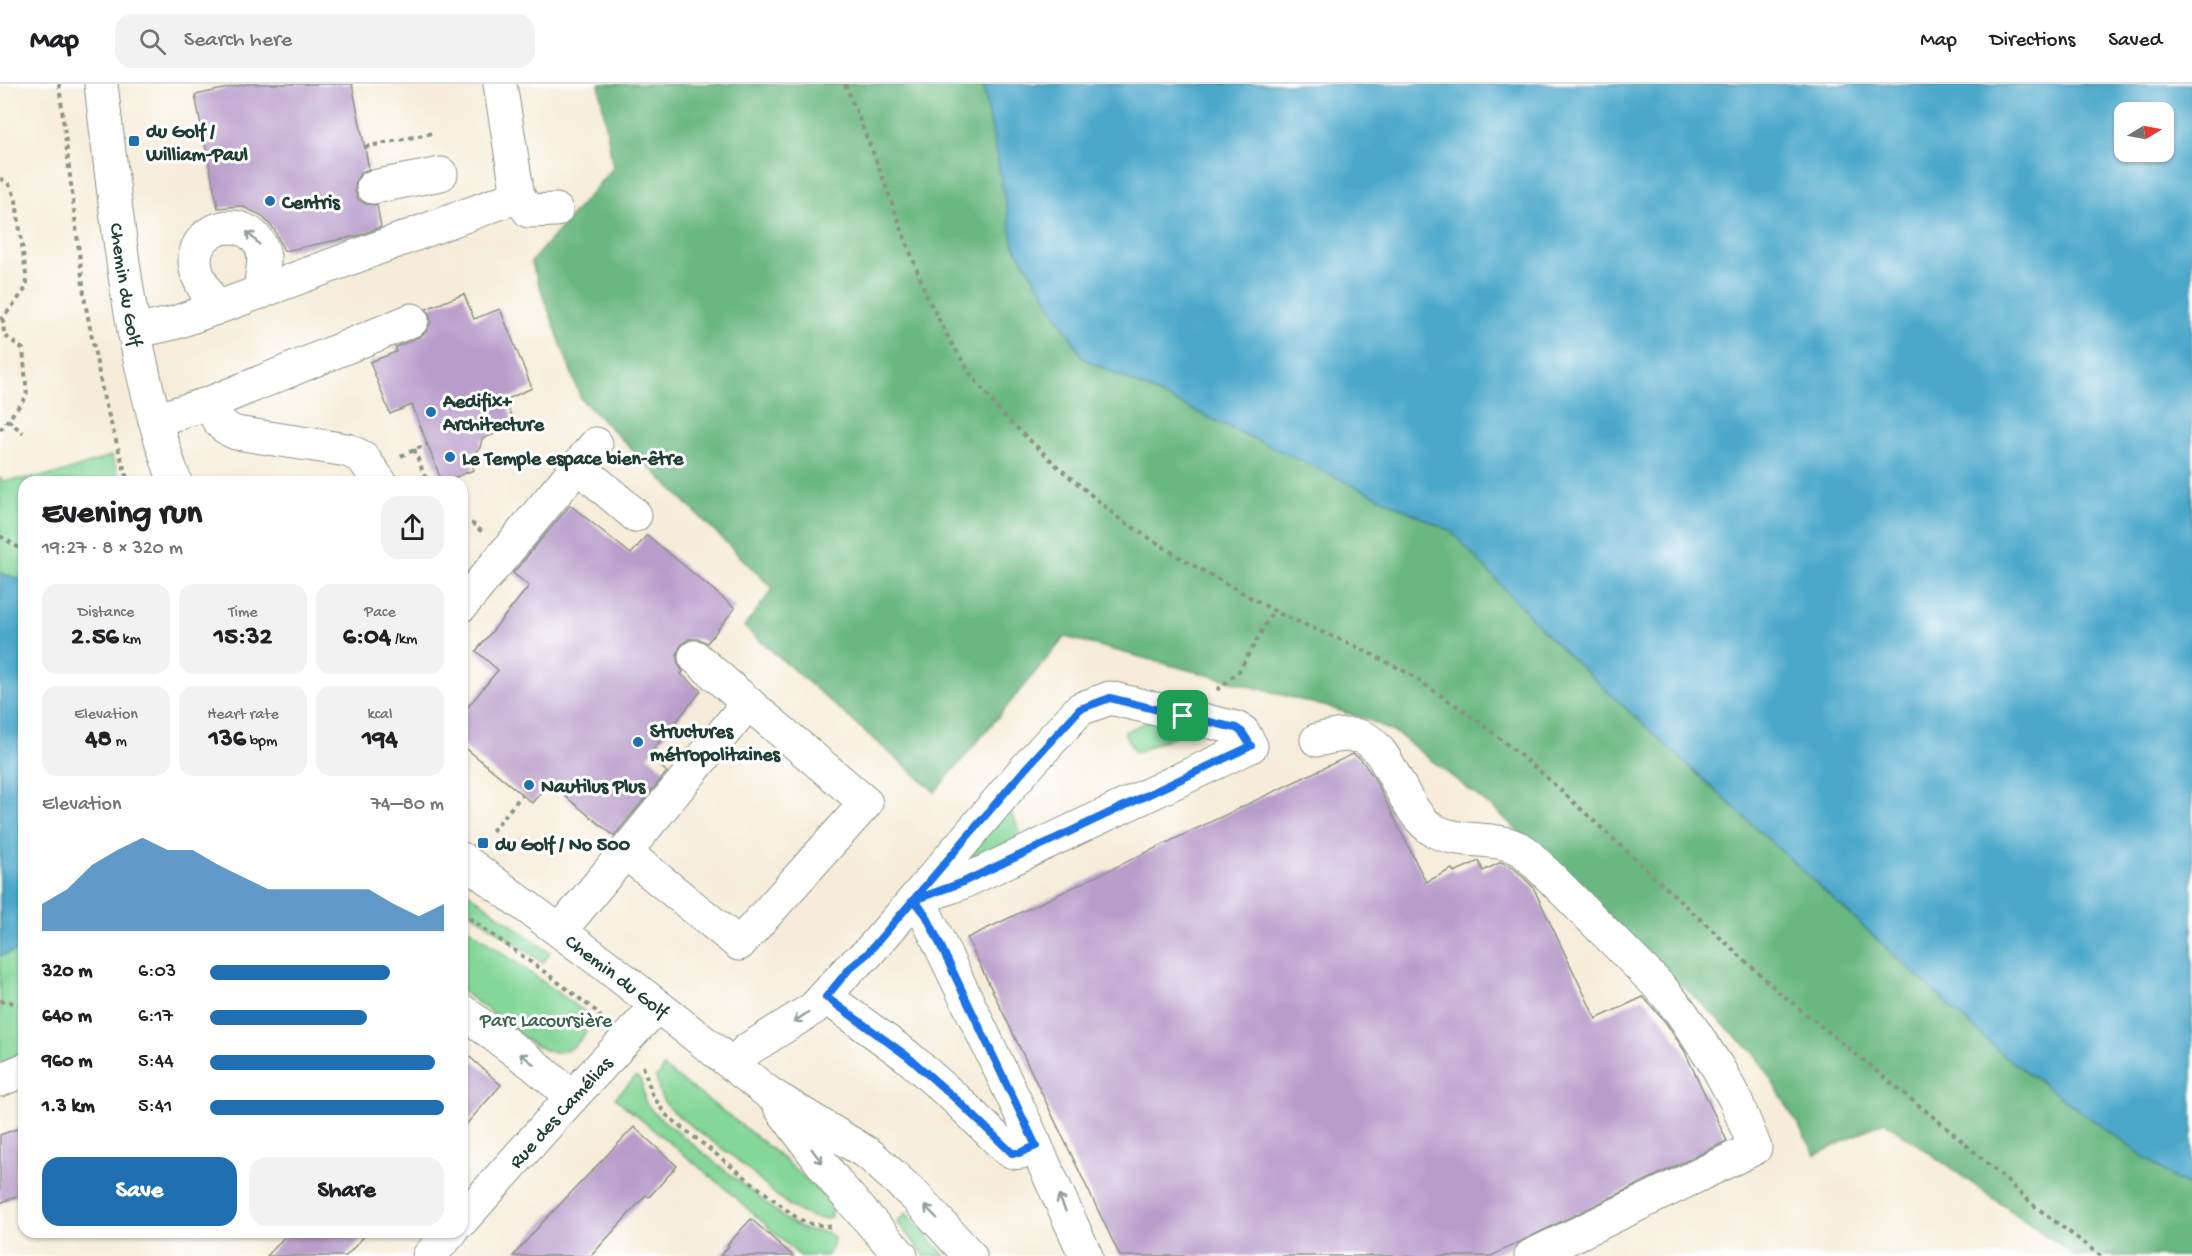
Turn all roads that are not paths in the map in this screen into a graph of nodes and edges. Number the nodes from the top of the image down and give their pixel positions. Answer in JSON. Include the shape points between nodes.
{"nodes":[{"id":1,"x":101,"y":84,"type":"edge"},
{"id":2,"x":500,"y":84,"type":"edge"},
{"id":3,"x":441,"y":174,"type":"dead end"},
{"id":4,"x":374,"y":187,"type":"dead end"},
{"id":5,"x":518,"y":196,"type":"junction"},
{"id":6,"x":556,"y":210,"type":"dead end"},
{"id":7,"x":262,"y":292,"type":"junction"},
{"id":8,"x":214,"y":309,"type":"junction"},
{"id":9,"x":412,"y":320,"type":"dead end"},
{"id":10,"x":134,"y":332,"type":"junction"},
{"id":11,"x":210,"y":403,"type":"junction"},
{"id":12,"x":155,"y":420,"type":"junction"},
{"id":13,"x":388,"y":470,"type":"edge"},
{"id":14,"x":173,"y":476,"type":"edge"},
{"id":15,"x":635,"y":515,"type":"dead end"},
{"id":16,"x":468,"y":598,"type":"edge"},
{"id":17,"x":696,"y":657,"type":"dead end"},
{"id":18,"x":748,"y":702,"type":"junction"},
{"id":19,"x":1317,"y":740,"type":"dead end"},
{"id":20,"x":625,"y":852,"type":"junction"},
{"id":21,"x":468,"y":863,"type":"edge"},
{"id":22,"x":914,"y":900,"type":"junction"},
{"id":23,"x":560,"y":931,"type":"junction"},
{"id":24,"x":826,"y":997,"type":"junction"},
{"id":25,"x":657,"y":1006,"type":"junction"},
{"id":26,"x":468,"y":1015,"type":"edge"},
{"id":27,"x":734,"y":1065,"type":"junction"},
{"id":28,"x":18,"y":1072,"type":"edge"},
{"id":29,"x":0,"y":1080,"type":"edge"},
{"id":30,"x":770,"y":1094,"type":"junction"},
{"id":31,"x":572,"y":1096,"type":"junction"},
{"id":32,"x":1036,"y":1146,"type":"junction"},
{"id":33,"x":468,"y":1213,"type":"edge"},
{"id":34,"x":446,"y":1238,"type":"edge"},
{"id":35,"x":888,"y":1251,"type":"edge"},
{"id":36,"x":429,"y":1256,"type":"edge"},
{"id":37,"x":970,"y":1256,"type":"edge"},
{"id":38,"x":1086,"y":1256,"type":"edge"},
{"id":39,"x":1531,"y":1256,"type":"edge"}],
"edges":[{"from":1,"to":10,"type":"street","name":"Chemin du Golf"},
{"from":2,"to":5,"type":"street"},
{"from":3,"to":4,"type":"street"},
{"from":5,"to":6,"type":"street","via":[[529,211]]},
{"from":5,"to":7,"type":"street"},
{"from":7,"to":8,"type":"street"},
{"from":7,"to":8,"type":"street","one_way":true,"via":[[260,280],[265,261],[259,243],[245,230],[233,226],[220,228],[204,238],[195,262]]},
{"from":8,"to":10,"type":"street"},
{"from":9,"to":11,"type":"street"},
{"from":10,"to":12,"type":"street","name":"Chemin du Golf"},
{"from":11,"to":12,"type":"street"},
{"from":11,"to":13,"type":"street","via":[[220,424],[236,433],[347,450]]},
{"from":12,"to":14,"type":"street","name":"Chemin du Golf"},
{"from":15,"to":16,"type":"street","via":[[587,455]]},
{"from":17,"to":18,"type":"street"},
{"from":18,"to":20,"type":"street"},
{"from":18,"to":20,"type":"street","via":[[866,803],[739,944]]},
{"from":19,"to":39,"type":"street","via":[[1361,736],[1370,741],[1388,764],[1413,811],[1434,830],[1459,837],[1505,841],[1524,851],[1674,1004],[1718,1068],[1755,1148]]},
{"from":20,"to":23,"type":"street"},
{"from":21,"to":23,"type":"street","name":"Chemin du Golf"},
{"from":22,"to":22,"type":"street","via":[[1080,709],[1110,698],[1236,728],[1251,746],[961,883]]},
{"from":22,"to":24,"type":"street"},
{"from":22,"to":32,"type":"street","via":[[926,915]]},
{"from":23,"to":25,"type":"street","name":"Chemin du Golf"},
{"from":24,"to":27,"type":"street","one_way":true,"via":[[747,1050]]},
{"from":24,"to":32,"type":"street","via":[[907,1056],[1012,1153]]},
{"from":25,"to":27,"type":"street","name":"Chemin du Golf"},
{"from":25,"to":31,"type":"street","name":"Rue des Camélias"},
{"from":31,"to":26,"type":"street","one_way":true},
{"from":27,"to":30,"type":"street","name":"Chemin du Golf"},
{"from":28,"to":29,"type":"street"},
{"from":30,"to":35,"type":"street","name":"Chemin du Golf","one_way":true},
{"from":37,"to":30,"type":"street","name":"Chemin du Golf","one_way":true,"via":[[915,1196],[870,1155]]},
{"from":31,"to":33,"type":"street","name":"Rue des Camélias"},
{"from":38,"to":32,"type":"street","one_way":true},
{"from":34,"to":36,"type":"street"}]}
